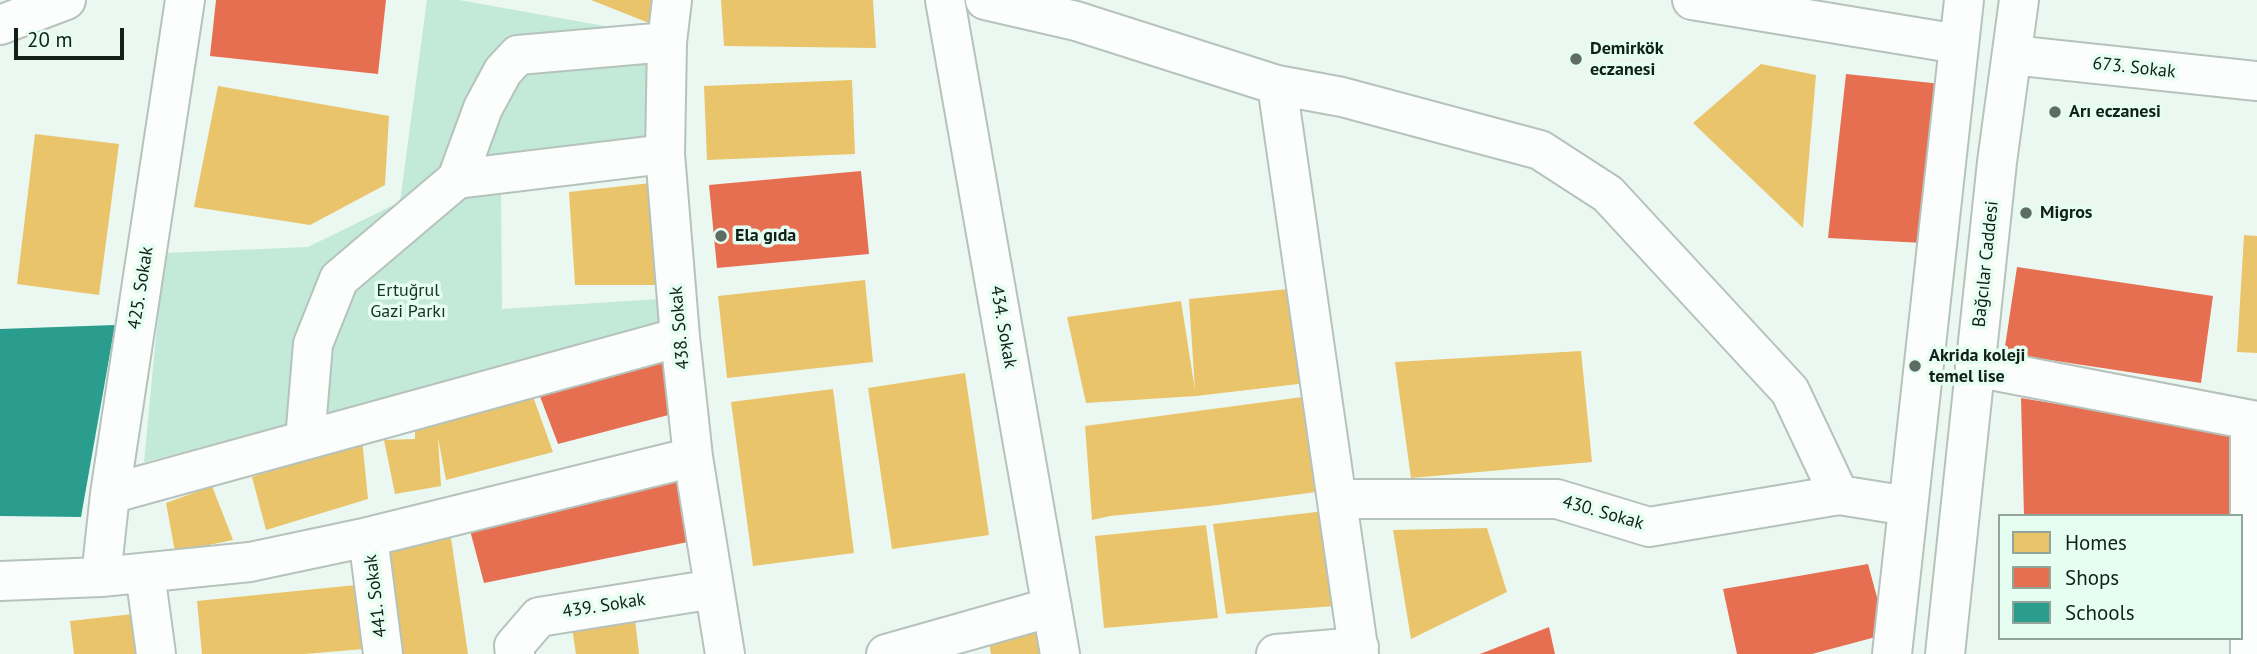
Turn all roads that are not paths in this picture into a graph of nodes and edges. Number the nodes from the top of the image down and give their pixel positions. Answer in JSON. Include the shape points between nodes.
{"nodes":[{"id":1,"x":66,"y":0,"type":"edge"},
{"id":2,"x":185,"y":0,"type":"edge"},
{"id":3,"x":671,"y":0,"type":"edge"},
{"id":4,"x":945,"y":0,"type":"edge"},
{"id":5,"x":985,"y":0,"type":"edge"},
{"id":6,"x":1692,"y":0,"type":"edge"},
{"id":7,"x":1964,"y":0,"type":"edge"},
{"id":8,"x":2020,"y":0,"type":"edge"},
{"id":9,"x":0,"y":25,"type":"edge"},
{"id":10,"x":667,"y":42,"type":"junction"},
{"id":11,"x":1958,"y":44,"type":"junction"},
{"id":12,"x":2012,"y":55,"type":"junction"},
{"id":13,"x":2257,"y":81,"type":"edge"},
{"id":14,"x":1277,"y":85,"type":"junction"},
{"id":15,"x":665,"y":154,"type":"junction"},
{"id":16,"x":457,"y":179,"type":"junction"},
{"id":17,"x":680,"y":337,"type":"junction"},
{"id":18,"x":1975,"y":367,"type":"junction"},
{"id":19,"x":2254,"y":420,"type":"edge"},
{"id":20,"x":305,"y":440,"type":"junction"},
{"id":21,"x":693,"y":457,"type":"junction"},
{"id":22,"x":110,"y":494,"type":"junction"},
{"id":23,"x":1839,"y":495,"type":"junction"},
{"id":24,"x":1337,"y":499,"type":"junction"},
{"id":25,"x":1908,"y":506,"type":"junction"},
{"id":26,"x":369,"y":537,"type":"junction"},
{"id":27,"x":145,"y":573,"type":"junction"},
{"id":28,"x":101,"y":577,"type":"junction"},
{"id":29,"x":0,"y":581,"type":"edge"},
{"id":30,"x":714,"y":589,"type":"junction"},
{"id":31,"x":1052,"y":607,"type":"junction"},
{"id":32,"x":1359,"y":650,"type":"edge"},
{"id":33,"x":156,"y":654,"type":"edge"},
{"id":34,"x":383,"y":654,"type":"edge"},
{"id":35,"x":515,"y":654,"type":"edge"},
{"id":36,"x":725,"y":654,"type":"edge"},
{"id":37,"x":886,"y":654,"type":"edge"},
{"id":38,"x":1060,"y":654,"type":"edge"},
{"id":39,"x":1276,"y":654,"type":"edge"},
{"id":40,"x":1892,"y":654,"type":"edge"},
{"id":41,"x":1945,"y":654,"type":"edge"},
{"id":42,"x":2250,"y":654,"type":"edge"}],
"edges":[{"from":1,"to":9,"type":"street"},
{"from":2,"to":22,"type":"street","name":"425. Sokak"},
{"from":3,"to":10,"type":"street","name":"438. Sokak"},
{"from":4,"to":31,"type":"street","name":"434. Sokak"},
{"from":5,"to":14,"type":"street","via":[[1076,22]]},
{"from":6,"to":11,"type":"street","name":"673. Sokak"},
{"from":7,"to":11,"type":"street"},
{"from":8,"to":12,"type":"street","name":"Bağcılar Caddesi"},
{"from":10,"to":15,"type":"street","name":"438. Sokak"},
{"from":10,"to":16,"type":"street","via":[[518,55],[503,71],[483,108]]},
{"from":11,"to":12,"type":"street","name":"673. Sokak"},
{"from":11,"to":25,"type":"street"},
{"from":12,"to":13,"type":"street","name":"673. Sokak"},
{"from":12,"to":18,"type":"street","name":"Bağcılar Caddesi"},
{"from":14,"to":23,"type":"street","via":[[1342,97],[1540,150],[1608,194],[1790,391]]},
{"from":14,"to":24,"type":"street"},
{"from":15,"to":16,"type":"street"},
{"from":15,"to":17,"type":"street","name":"438. Sokak"},
{"from":16,"to":20,"type":"street","via":[[339,279],[313,344]]},
{"from":17,"to":20,"type":"street"},
{"from":17,"to":21,"type":"street","name":"438. Sokak"},
{"from":18,"to":19,"type":"street"},
{"from":18,"to":41,"type":"street","name":"Bağcılar Caddesi"},
{"from":19,"to":42,"type":"street"},
{"from":20,"to":22,"type":"street"},
{"from":21,"to":26,"type":"street"},
{"from":21,"to":30,"type":"street","name":"438. Sokak"},
{"from":22,"to":28,"type":"street","name":"425. Sokak"},
{"from":23,"to":24,"type":"street","name":"430. Sokak","via":[[1649,527],[1556,499]]},
{"from":23,"to":25,"type":"street","name":"430. Sokak"},
{"from":24,"to":32,"type":"street"},
{"from":25,"to":40,"type":"street"},
{"from":26,"to":27,"type":"street","via":[[250,562]]},
{"from":26,"to":34,"type":"street","name":"441. Sokak"},
{"from":27,"to":28,"type":"street"},
{"from":27,"to":33,"type":"street"},
{"from":28,"to":29,"type":"street"},
{"from":30,"to":35,"type":"street","name":"439. Sokak","via":[[539,617],[514,646]]},
{"from":30,"to":36,"type":"street","name":"438. Sokak"},
{"from":31,"to":37,"type":"street"},
{"from":31,"to":38,"type":"street","name":"434. Sokak"},
{"from":32,"to":39,"type":"street"}]}
